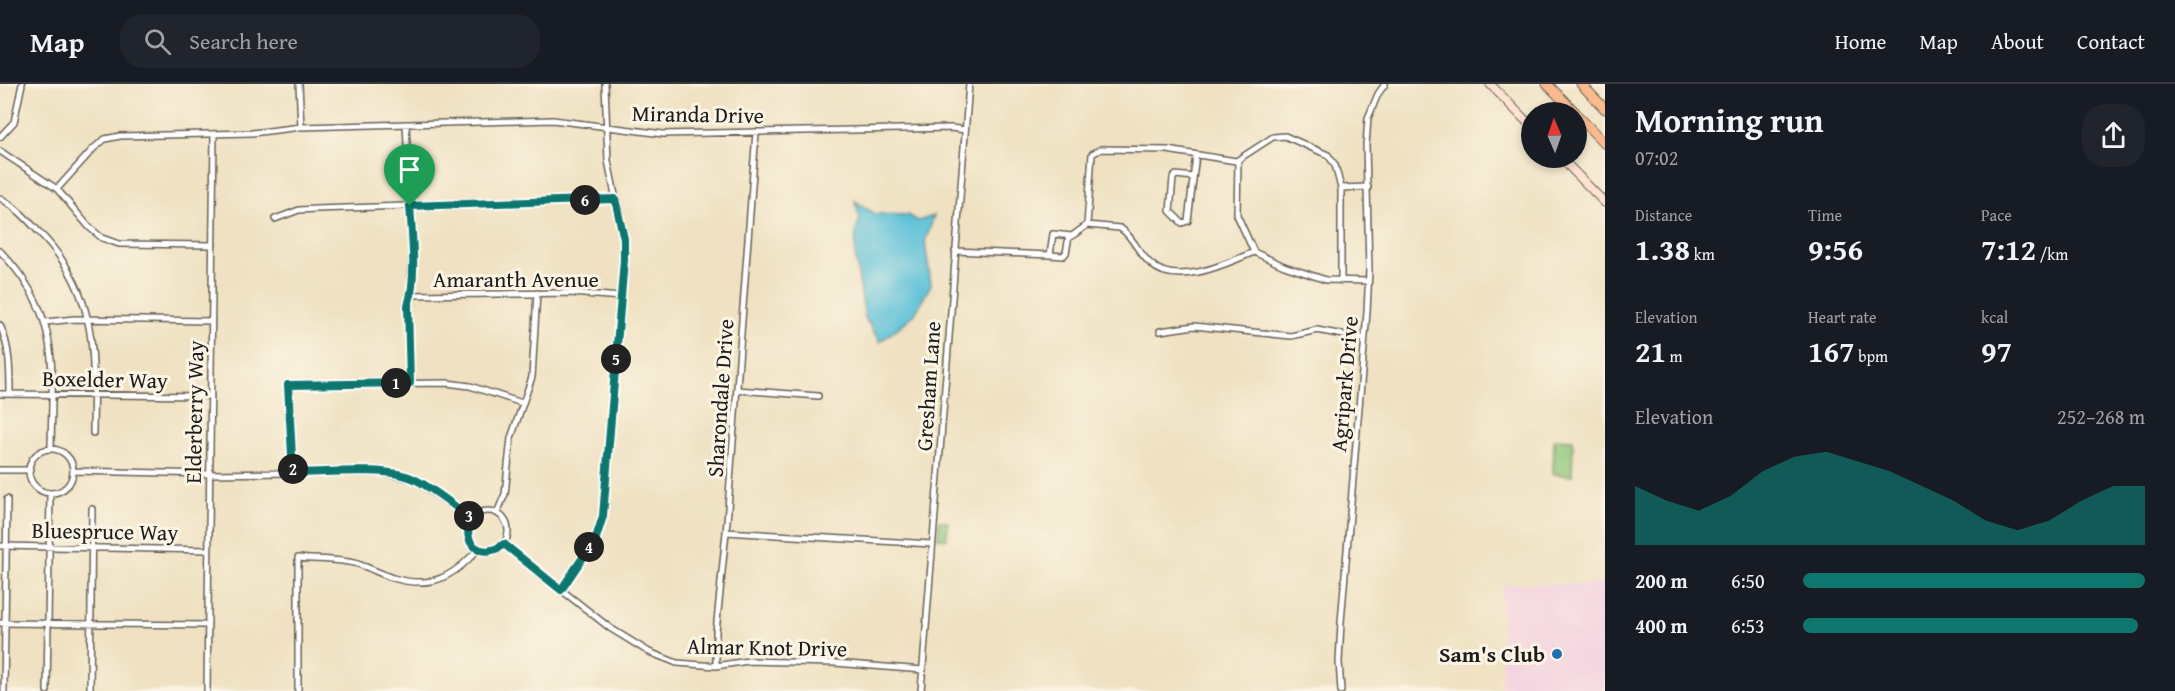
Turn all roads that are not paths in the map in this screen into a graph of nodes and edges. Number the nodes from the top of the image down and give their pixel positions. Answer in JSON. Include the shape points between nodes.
{"nodes":[{"id":1,"x":22,"y":84,"type":"edge"},
{"id":2,"x":299,"y":84,"type":"edge"},
{"id":3,"x":605,"y":84,"type":"edge"},
{"id":4,"x":969,"y":84,"type":"edge"},
{"id":5,"x":1385,"y":84,"type":"edge"},
{"id":6,"x":1490,"y":84,"type":"edge"},
{"id":7,"x":1547,"y":84,"type":"edge"},
{"id":8,"x":1581,"y":84,"type":"edge"},
{"id":9,"x":1565,"y":102,"type":"edge"},
{"id":10,"x":1605,"y":109,"type":"edge"},
{"id":11,"x":1521,"y":116,"type":"edge"},
{"id":12,"x":406,"y":123,"type":"junction"},
{"id":13,"x":1587,"y":125,"type":"edge"},
{"id":14,"x":301,"y":127,"type":"junction"},
{"id":15,"x":606,"y":127,"type":"junction"},
{"id":16,"x":965,"y":130,"type":"junction"},
{"id":17,"x":756,"y":132,"type":"junction"},
{"id":18,"x":214,"y":134,"type":"junction"},
{"id":19,"x":0,"y":137,"type":"edge"},
{"id":20,"x":1605,"y":144,"type":"edge"},
{"id":21,"x":0,"y":151,"type":"edge"},
{"id":22,"x":1196,"y":155,"type":"junction"},
{"id":23,"x":1238,"y":161,"type":"junction"},
{"id":24,"x":1571,"y":168,"type":"edge"},
{"id":25,"x":1193,"y":177,"type":"junction"},
{"id":26,"x":1368,"y":187,"type":"junction"},
{"id":27,"x":1341,"y":188,"type":"junction"},
{"id":28,"x":57,"y":189,"type":"junction"},
{"id":29,"x":0,"y":198,"type":"edge"},
{"id":30,"x":615,"y":199,"type":"junction"},
{"id":31,"x":1605,"y":203,"type":"edge"},
{"id":32,"x":410,"y":206,"type":"junction"},
{"id":33,"x":274,"y":219,"type":"dead end"},
{"id":34,"x":1087,"y":225,"type":"junction"},
{"id":35,"x":1069,"y":236,"type":"junction"},
{"id":36,"x":213,"y":245,"type":"junction"},
{"id":37,"x":0,"y":251,"type":"edge"},
{"id":38,"x":955,"y":252,"type":"junction"},
{"id":39,"x":1254,"y":252,"type":"junction"},
{"id":40,"x":1050,"y":255,"type":"junction"},
{"id":41,"x":1341,"y":281,"type":"junction"},
{"id":42,"x":1368,"y":281,"type":"junction"},
{"id":43,"x":537,"y":293,"type":"junction"},
{"id":44,"x":411,"y":295,"type":"junction"},
{"id":45,"x":621,"y":297,"type":"junction"},
{"id":46,"x":89,"y":319,"type":"junction"},
{"id":47,"x":212,"y":321,"type":"junction"},
{"id":48,"x":46,"y":322,"type":"junction"},
{"id":49,"x":0,"y":325,"type":"edge"},
{"id":50,"x":1160,"y":331,"type":"dead end"},
{"id":51,"x":1365,"y":339,"type":"junction"},
{"id":52,"x":410,"y":383,"type":"junction"},
{"id":53,"x":737,"y":390,"type":"junction"},
{"id":54,"x":0,"y":394,"type":"edge"},
{"id":55,"x":10,"y":394,"type":"junction"},
{"id":56,"x":52,"y":395,"type":"junction"},
{"id":57,"x":93,"y":395,"type":"junction"},
{"id":58,"x":211,"y":396,"type":"junction"},
{"id":59,"x":818,"y":396,"type":"dead end"},
{"id":60,"x":522,"y":403,"type":"junction"},
{"id":61,"x":93,"y":433,"type":"dead end"},
{"id":62,"x":51,"y":449,"type":"junction"},
{"id":63,"x":0,"y":470,"type":"edge"},
{"id":64,"x":30,"y":470,"type":"junction"},
{"id":65,"x":74,"y":471,"type":"junction"},
{"id":66,"x":293,"y":473,"type":"junction"},
{"id":67,"x":210,"y":474,"type":"junction"},
{"id":68,"x":50,"y":493,"type":"junction"},
{"id":69,"x":7,"y":499,"type":"dead end"},
{"id":70,"x":92,"y":509,"type":"dead end"},
{"id":71,"x":497,"y":513,"type":"junction"},
{"id":72,"x":472,"y":519,"type":"junction"},
{"id":73,"x":726,"y":532,"type":"junction"},
{"id":74,"x":504,"y":544,"type":"junction"},
{"id":75,"x":932,"y":544,"type":"junction"},
{"id":76,"x":3,"y":546,"type":"edge"},
{"id":77,"x":49,"y":547,"type":"junction"},
{"id":78,"x":91,"y":548,"type":"junction"},
{"id":79,"x":478,"y":549,"type":"junction"},
{"id":80,"x":209,"y":550,"type":"junction"},
{"id":81,"x":561,"y":590,"type":"junction"},
{"id":82,"x":3,"y":623,"type":"edge"},
{"id":83,"x":48,"y":623,"type":"junction"},
{"id":84,"x":91,"y":624,"type":"junction"},
{"id":85,"x":208,"y":625,"type":"junction"},
{"id":86,"x":716,"y":666,"type":"junction"},
{"id":87,"x":922,"y":670,"type":"junction"},
{"id":88,"x":4,"y":691,"type":"edge"},
{"id":89,"x":47,"y":691,"type":"edge"},
{"id":90,"x":90,"y":691,"type":"edge"},
{"id":91,"x":207,"y":691,"type":"edge"},
{"id":92,"x":298,"y":691,"type":"edge"},
{"id":93,"x":921,"y":691,"type":"edge"},
{"id":94,"x":1341,"y":691,"type":"edge"}],
"edges":[{"from":1,"to":19,"type":"street","via":[[14,122]]},
{"from":2,"to":14,"type":"street"},
{"from":3,"to":15,"type":"street"},
{"from":4,"to":16,"type":"street","name":"Gresham Lane"},
{"from":5,"to":26,"type":"street","name":"Agripark Drive","via":[[1368,118]]},
{"from":6,"to":11,"type":"street"},
{"from":7,"to":9,"type":"highway"},
{"from":8,"to":10,"type":"highway"},
{"from":12,"to":14,"type":"street","name":"Miranda Drive"},
{"from":12,"to":15,"type":"street","name":"Miranda Drive","via":[[553,120]]},
{"from":12,"to":32,"type":"street"},
{"from":13,"to":20,"type":"highway"},
{"from":14,"to":18,"type":"street","name":"Miranda Drive"},
{"from":15,"to":17,"type":"street","name":"Miranda Drive","via":[[663,134]]},
{"from":15,"to":30,"type":"street"},
{"from":16,"to":17,"type":"street","name":"Miranda Drive"},
{"from":16,"to":38,"type":"street","name":"Gresham Lane"},
{"from":17,"to":53,"type":"street","name":"Sharondale Drive"},
{"from":18,"to":28,"type":"street","name":"Miranda Drive","via":[[120,136],[105,140]]},
{"from":18,"to":36,"type":"street","name":"Elderberry Way"},
{"from":21,"to":28,"type":"street"},
{"from":22,"to":23,"type":"street"},
{"from":22,"to":25,"type":"street"},
{"from":22,"to":34,"type":"street","via":[[1140,148],[1096,151],[1092,154]]},
{"from":23,"to":27,"type":"street","via":[[1273,137],[1285,135],[1328,155]]},
{"from":23,"to":39,"type":"street","via":[[1238,215]]},
{"from":24,"to":31,"type":"street"},
{"from":25,"to":25,"type":"street","via":[[1188,221],[1182,223],[1170,211],[1173,178]]},
{"from":26,"to":27,"type":"street"},
{"from":26,"to":42,"type":"street","name":"Agripark Drive"},
{"from":27,"to":41,"type":"street"},
{"from":28,"to":36,"type":"street","via":[[102,238],[119,244]]},
{"from":29,"to":46,"type":"street","via":[[47,240],[67,266]]},
{"from":30,"to":32,"type":"street"},
{"from":30,"to":45,"type":"street","via":[[624,239]]},
{"from":32,"to":33,"type":"street","via":[[316,208]]},
{"from":32,"to":44,"type":"street"},
{"from":34,"to":35,"type":"street"},
{"from":34,"to":39,"type":"street","via":[[1120,228],[1151,265],[1174,274],[1218,267]]},
{"from":35,"to":40,"type":"street","via":[[1063,256]]},
{"from":35,"to":40,"type":"street","via":[[1053,234]]},
{"from":36,"to":47,"type":"street","name":"Elderberry Way"},
{"from":37,"to":48,"type":"street","via":[[24,278]]},
{"from":38,"to":40,"type":"street"},
{"from":38,"to":75,"type":"street","name":"Gresham Lane"},
{"from":39,"to":41,"type":"street","via":[[1320,279]]},
{"from":41,"to":42,"type":"street"},
{"from":42,"to":51,"type":"street","name":"Agripark Drive"},
{"from":43,"to":44,"type":"street","name":"Amaranth Avenue"},
{"from":43,"to":45,"type":"street","name":"Amaranth Avenue"},
{"from":43,"to":60,"type":"street","via":[[534,368]]},
{"from":44,"to":52,"type":"street"},
{"from":45,"to":81,"type":"street","via":[[603,516],[596,538]]},
{"from":46,"to":47,"type":"street"},
{"from":46,"to":48,"type":"street"},
{"from":46,"to":57,"type":"street"},
{"from":47,"to":58,"type":"street","name":"Elderberry Way"},
{"from":48,"to":56,"type":"street","via":[[52,356]]},
{"from":49,"to":55,"type":"street","via":[[10,360]]},
{"from":50,"to":51,"type":"street","via":[[1194,326],[1291,336],[1317,330]]},
{"from":51,"to":94,"type":"street","name":"Agripark Drive","via":[[1341,622]]},
{"from":52,"to":60,"type":"street","via":[[457,384]]},
{"from":52,"to":66,"type":"street","via":[[288,385]]},
{"from":53,"to":59,"type":"street"},
{"from":53,"to":73,"type":"street","name":"Sharondale Drive"},
{"from":54,"to":55,"type":"street","name":"Boxelder Way"},
{"from":55,"to":56,"type":"street","name":"Boxelder Way"},
{"from":56,"to":57,"type":"street","name":"Boxelder Way"},
{"from":56,"to":62,"type":"street"},
{"from":57,"to":58,"type":"street","name":"Boxelder Way"},
{"from":57,"to":61,"type":"street"},
{"from":58,"to":67,"type":"street","name":"Elderberry Way"},
{"from":60,"to":71,"type":"street","via":[[511,438],[505,494]]},
{"from":62,"to":64,"type":"street","via":[[36,455]]},
{"from":62,"to":65,"type":"street","via":[[67,457]]},
{"from":63,"to":64,"type":"street"},
{"from":64,"to":68,"type":"street","via":[[34,485]]},
{"from":65,"to":67,"type":"street"},
{"from":65,"to":68,"type":"street","via":[[61,491]]},
{"from":66,"to":67,"type":"street"},
{"from":66,"to":72,"type":"street","via":[[397,474],[420,482]]},
{"from":67,"to":80,"type":"street","name":"Elderberry Way"},
{"from":68,"to":77,"type":"street"},
{"from":69,"to":76,"type":"street"},
{"from":70,"to":78,"type":"street"},
{"from":71,"to":72,"type":"street","via":[[484,511]]},
{"from":71,"to":74,"type":"street","via":[[508,526]]},
{"from":72,"to":79,"type":"street","via":[[468,537]]},
{"from":73,"to":75,"type":"street"},
{"from":73,"to":86,"type":"street","name":"Sharondale Drive"},
{"from":74,"to":79,"type":"street","via":[[490,552]]},
{"from":74,"to":81,"type":"street","name":"Almar Knot Drive"},
{"from":75,"to":87,"type":"street","name":"Gresham Lane"},
{"from":76,"to":77,"type":"street","name":"Bluespruce Way"},
{"from":76,"to":82,"type":"street"},
{"from":77,"to":78,"type":"street","name":"Bluespruce Way"},
{"from":77,"to":83,"type":"street"},
{"from":78,"to":80,"type":"street","name":"Bluespruce Way"},
{"from":78,"to":84,"type":"street"},
{"from":79,"to":92,"type":"street","via":[[439,580],[417,583],[356,564],[298,558]]},
{"from":80,"to":85,"type":"street","name":"Elderberry Way"},
{"from":81,"to":86,"type":"street","name":"Almar Knot Drive","via":[[649,652],[676,663]]},
{"from":82,"to":83,"type":"street"},
{"from":82,"to":88,"type":"street"},
{"from":83,"to":84,"type":"street"},
{"from":83,"to":89,"type":"street"},
{"from":84,"to":85,"type":"street"},
{"from":84,"to":90,"type":"street"},
{"from":85,"to":91,"type":"street","name":"Elderberry Way"},
{"from":86,"to":87,"type":"street","name":"Almar Knot Drive","via":[[748,661]]},
{"from":87,"to":93,"type":"street","name":"Gresham Lane"}]}
